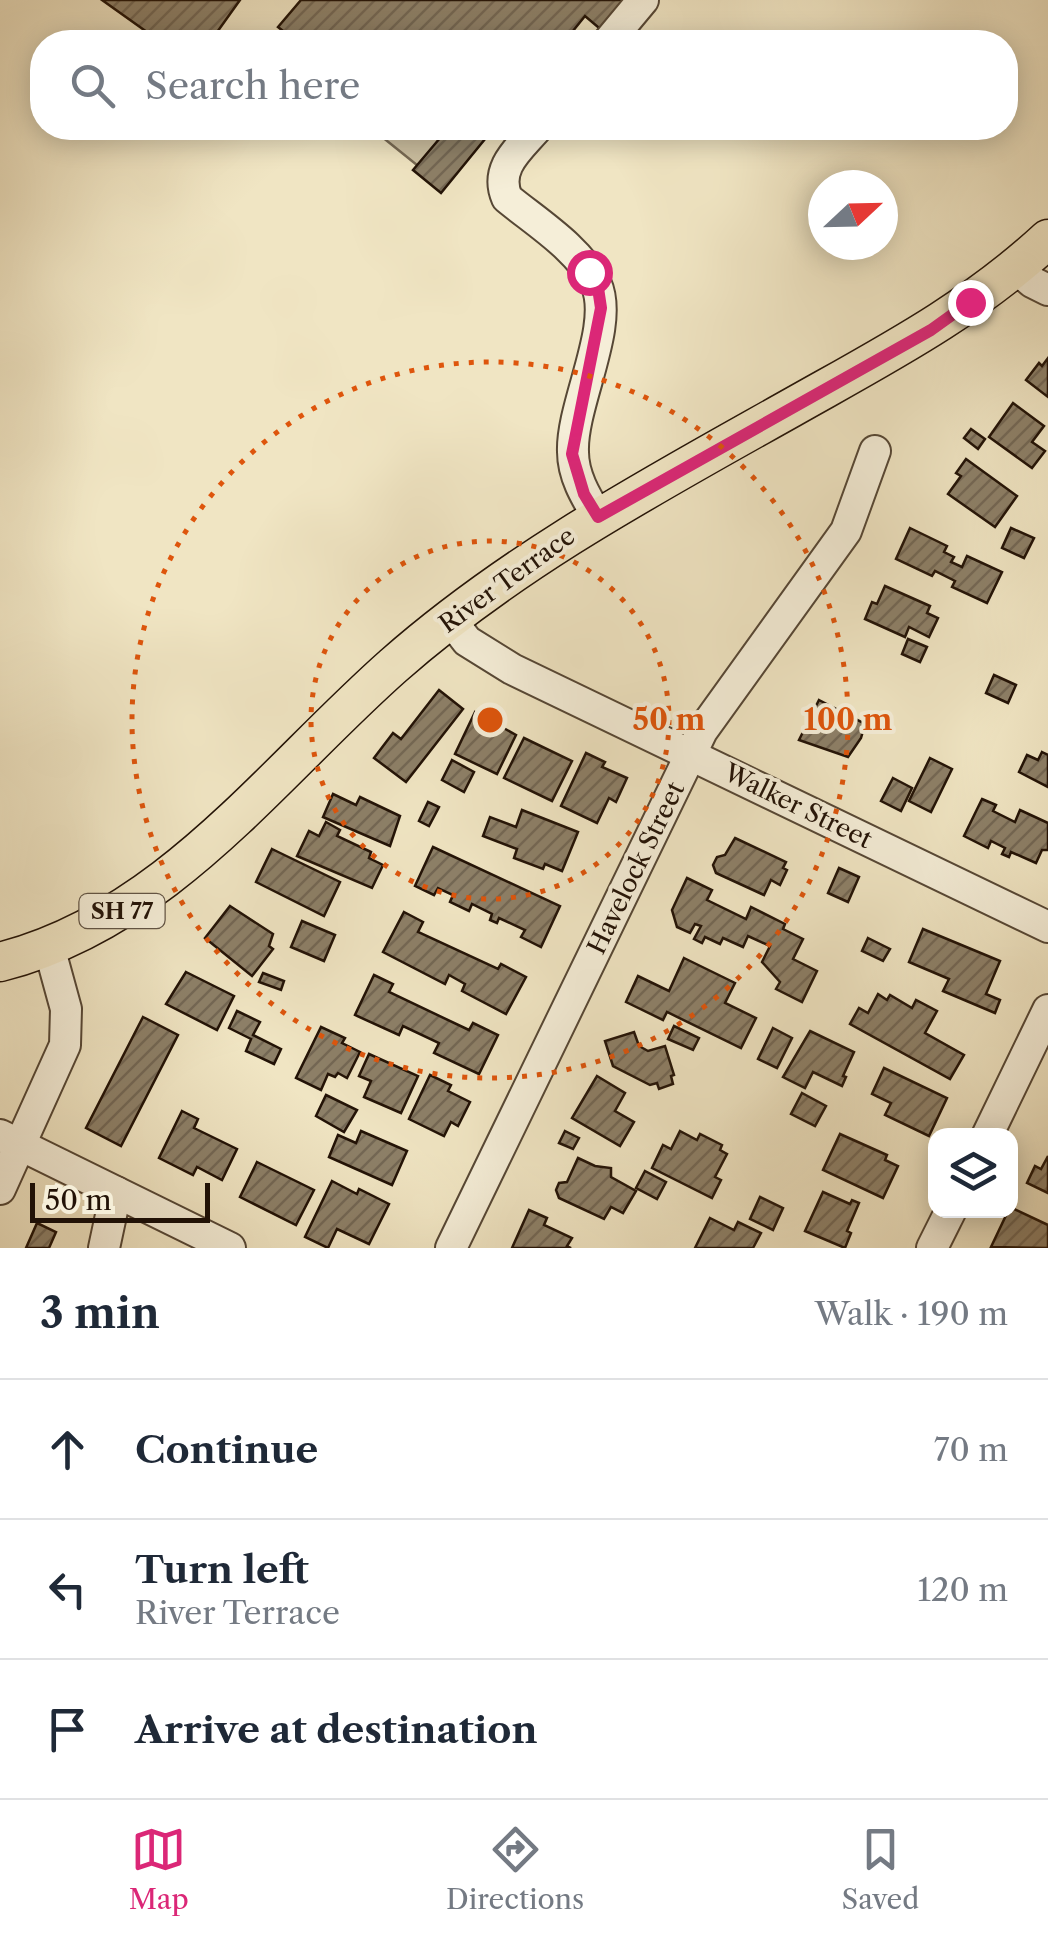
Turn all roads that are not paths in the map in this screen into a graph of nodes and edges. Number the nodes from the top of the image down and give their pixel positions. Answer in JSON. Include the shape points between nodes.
{"nodes":[{"id":1,"x":644,"y":0,"type":"edge"},
{"id":2,"x":618,"y":30,"type":"edge"},
{"id":3,"x":527,"y":140,"type":"edge"},
{"id":4,"x":1048,"y":238,"type":"edge"},
{"id":5,"x":1016,"y":268,"type":"junction"},
{"id":6,"x":1048,"y":290,"type":"edge"},
{"id":7,"x":875,"y":452,"type":"dead end"},
{"id":8,"x":598,"y":517,"type":"junction"},
{"id":9,"x":450,"y":619,"type":"junction"},
{"id":10,"x":690,"y":754,"type":"junction"},
{"id":11,"x":1048,"y":927,"type":"edge"},
{"id":12,"x":49,"y":947,"type":"junction"},
{"id":13,"x":0,"y":962,"type":"edge"},
{"id":14,"x":1048,"y":1010,"type":"edge"},
{"id":15,"x":991,"y":1128,"type":"edge"},
{"id":16,"x":11,"y":1140,"type":"edge"},
{"id":17,"x":0,"y":1189,"type":"edge"},
{"id":18,"x":116,"y":1192,"type":"junction"},
{"id":19,"x":946,"y":1218,"type":"edge"},
{"id":20,"x":104,"y":1248,"type":"edge"},
{"id":21,"x":230,"y":1248,"type":"edge"},
{"id":22,"x":451,"y":1248,"type":"edge"},
{"id":23,"x":932,"y":1248,"type":"edge"}],
"edges":[{"from":1,"to":2,"type":"street"},
{"from":3,"to":8,"type":"street","via":[[506,164],[507,198],[582,264],[598,288],[598,325],[572,454]]},
{"from":4,"to":5,"type":"main road","name":"River Terrace","number":"SH 77"},
{"from":5,"to":6,"type":"street"},
{"from":5,"to":8,"type":"main road","name":"River Terrace","number":"SH 77","via":[[931,330]]},
{"from":7,"to":10,"type":"street","name":"Havelock Street","via":[[846,530]]},
{"from":8,"to":9,"type":"main road","name":"River Terrace","number":"SH 77"},
{"from":9,"to":10,"type":"street","name":"Walker Street","via":[[466,641],[490,656]]},
{"from":9,"to":12,"type":"main road","name":"River Terrace","number":"SH 77","via":[[195,855],[116,915]]},
{"from":10,"to":11,"type":"street","name":"Walker Street"},
{"from":10,"to":22,"type":"street","name":"Havelock Street"},
{"from":12,"to":13,"type":"main road","name":"River Terrace","number":"SH 77"},
{"from":12,"to":16,"type":"street","via":[[66,1009],[66,1045]]},
{"from":14,"to":15,"type":"street"},
{"from":16,"to":17,"type":"street"},
{"from":16,"to":18,"type":"street"},
{"from":18,"to":20,"type":"street"},
{"from":18,"to":21,"type":"street"},
{"from":19,"to":23,"type":"street"}]}
